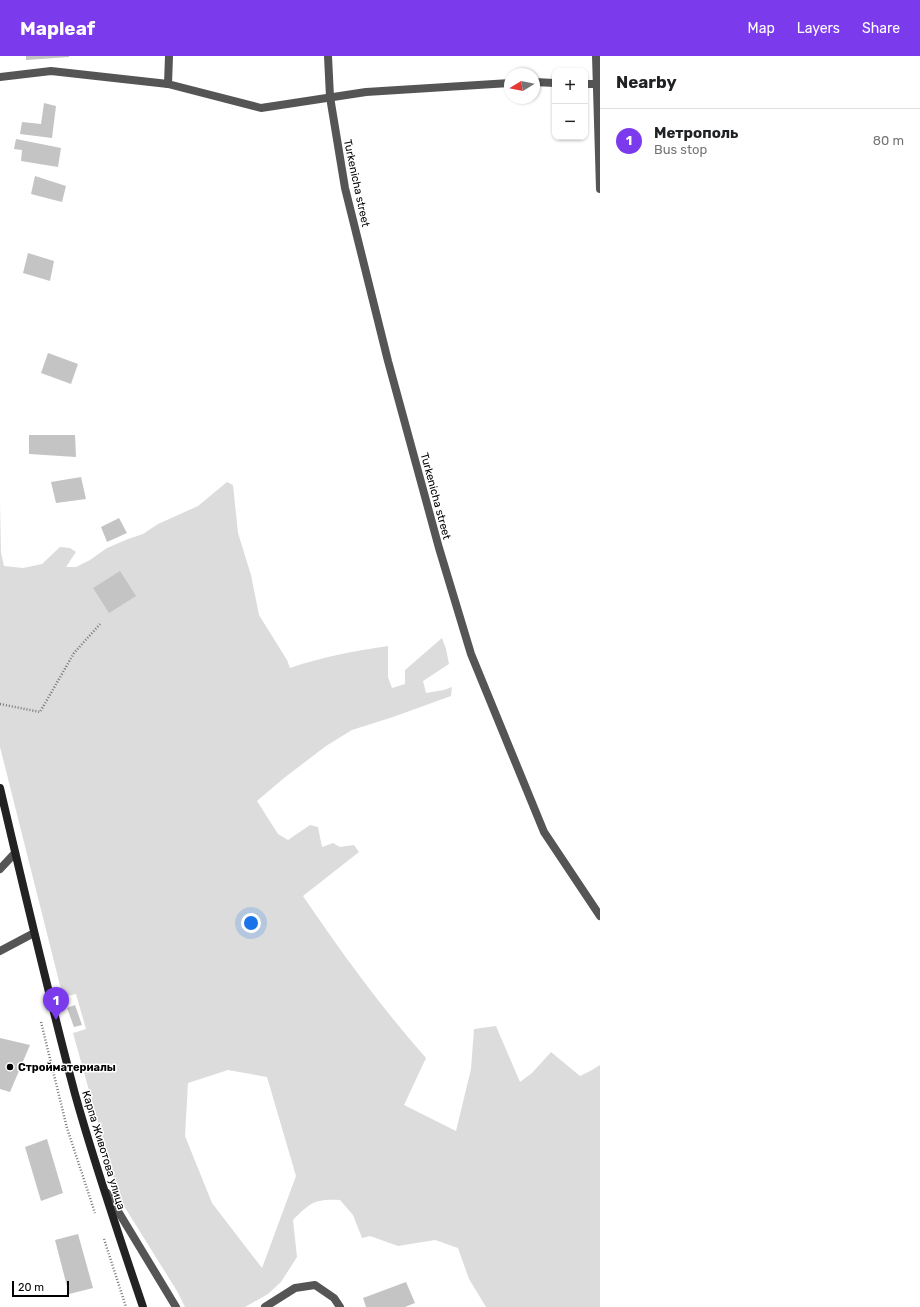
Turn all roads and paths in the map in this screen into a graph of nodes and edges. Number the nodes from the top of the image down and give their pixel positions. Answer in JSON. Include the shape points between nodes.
{"nodes":[{"id":1,"x":169,"y":56,"type":"edge"},
{"id":2,"x":328,"y":56,"type":"edge"},
{"id":3,"x":596,"y":56,"type":"edge"},
{"id":4,"x":0,"y":78,"type":"edge"},
{"id":5,"x":540,"y":82,"type":"edge"},
{"id":6,"x":504,"y":83,"type":"edge"},
{"id":7,"x":552,"y":83,"type":"edge"},
{"id":8,"x":168,"y":84,"type":"junction"},
{"id":9,"x":598,"y":84,"type":"edge"},
{"id":10,"x":330,"y":97,"type":"junction"},
{"id":11,"x":600,"y":190,"type":"edge"},
{"id":12,"x":100,"y":624,"type":"dead end"},
{"id":13,"x":0,"y":704,"type":"edge"},
{"id":14,"x":0,"y":788,"type":"edge"},
{"id":15,"x":15,"y":853,"type":"junction"},
{"id":16,"x":1,"y":865,"type":"edge"},
{"id":17,"x":600,"y":916,"type":"edge"},
{"id":18,"x":34,"y":933,"type":"junction"},
{"id":19,"x":0,"y":951,"type":"edge"},
{"id":20,"x":104,"y":1188,"type":"junction"},
{"id":21,"x":143,"y":1307,"type":"edge"},
{"id":22,"x":176,"y":1307,"type":"edge"},
{"id":23,"x":265,"y":1307,"type":"edge"},
{"id":24,"x":340,"y":1307,"type":"edge"}],
"edges":[{"from":1,"to":8,"type":"street"},
{"from":2,"to":10,"type":"street","name":"Turkenicha street"},
{"from":3,"to":9,"type":"street"},
{"from":4,"to":8,"type":"street","via":[[51,71]]},
{"from":5,"to":7,"type":"street"},
{"from":6,"to":10,"type":"street","via":[[366,92]]},
{"from":8,"to":10,"type":"street","via":[[261,108]]},
{"from":9,"to":11,"type":"street"},
{"from":10,"to":17,"type":"street","name":"Turkenicha street","via":[[346,188],[388,360],[471,654],[544,832]]},
{"from":12,"to":13,"type":"path","via":[[74,653],[40,712]]},
{"from":14,"to":15,"type":"main road","name":"Карпа Животова улица"},
{"from":15,"to":16,"type":"street"},
{"from":15,"to":18,"type":"main road","name":"Карпа Животова улица"},
{"from":18,"to":19,"type":"street"},
{"from":18,"to":20,"type":"main road","name":"Карпа Животова улица","via":[[75,1095]]},
{"from":20,"to":21,"type":"main road","name":"Карпа Животова улица"},
{"from":20,"to":22,"type":"street"},
{"from":23,"to":24,"type":"street","via":[[295,1288],[315,1285],[334,1298]]}]}
